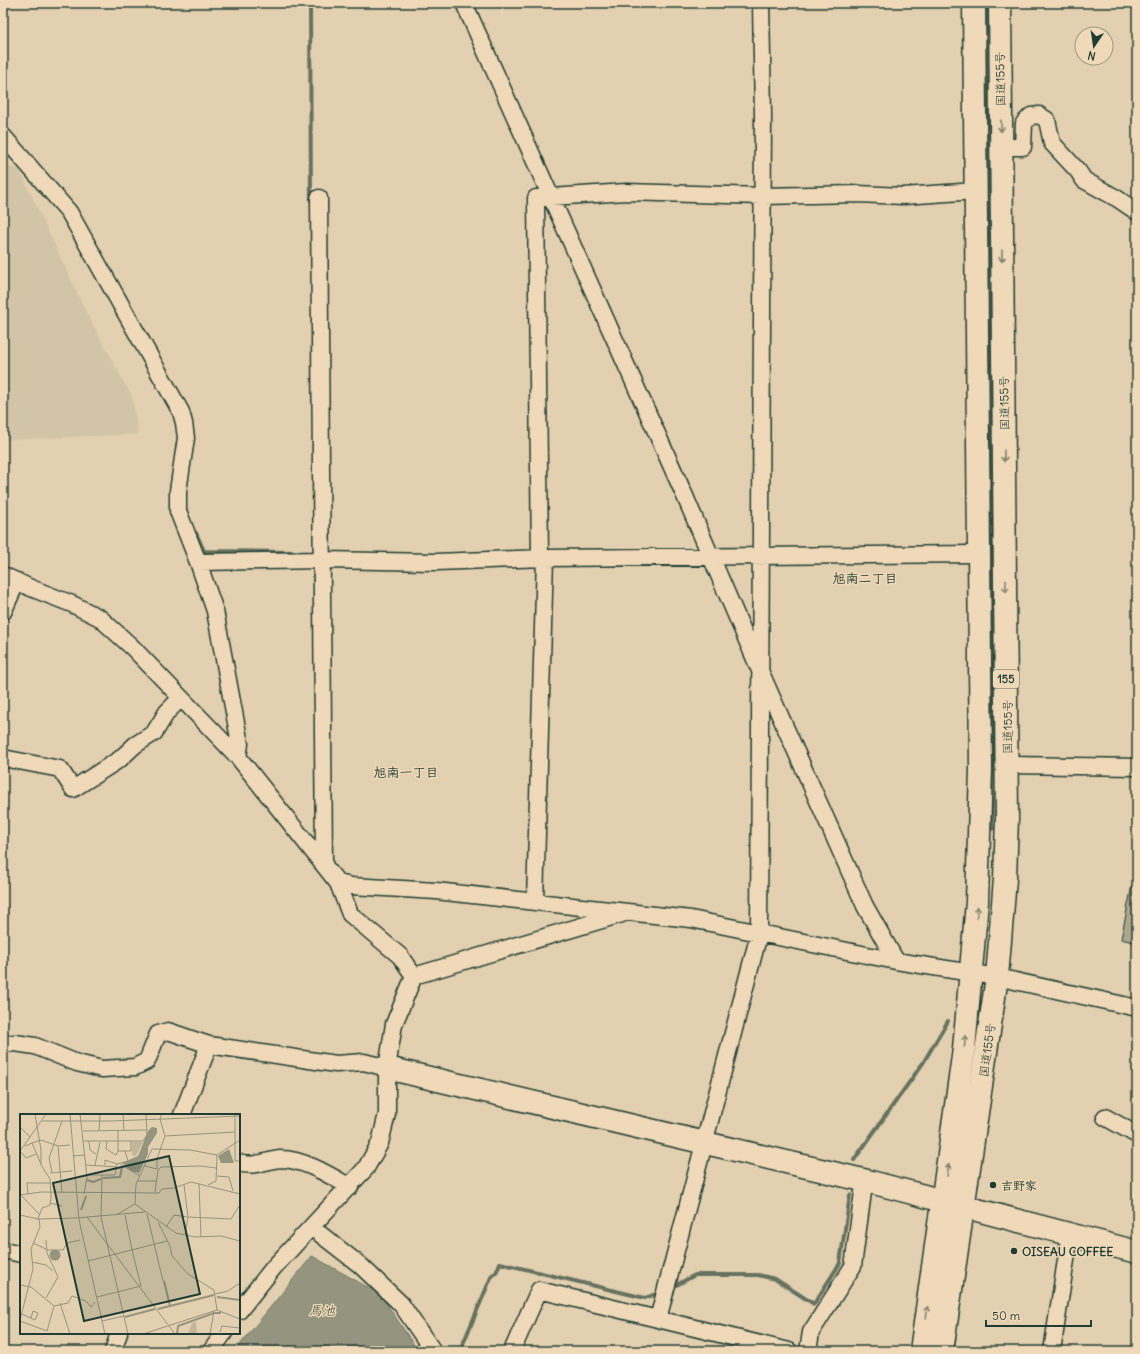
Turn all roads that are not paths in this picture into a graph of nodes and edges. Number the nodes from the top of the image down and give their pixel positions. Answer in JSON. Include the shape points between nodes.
{"nodes":[{"id":1,"x":464,"y":3,"type":"edge"},
{"id":2,"x":761,"y":3,"type":"edge"},
{"id":3,"x":974,"y":3,"type":"edge"},
{"id":4,"x":1000,"y":3,"type":"edge"},
{"id":5,"x":3,"y":136,"type":"edge"},
{"id":6,"x":1001,"y":147,"type":"junction"},
{"id":7,"x":976,"y":191,"type":"junction"},
{"id":8,"x":762,"y":196,"type":"junction"},
{"id":9,"x":319,"y":198,"type":"dead end"},
{"id":10,"x":552,"y":198,"type":"junction"},
{"id":11,"x":1137,"y":212,"type":"edge"},
{"id":12,"x":978,"y":554,"type":"junction"},
{"id":13,"x":710,"y":557,"type":"junction"},
{"id":14,"x":760,"y":557,"type":"junction"},
{"id":15,"x":542,"y":558,"type":"junction"},
{"id":16,"x":322,"y":560,"type":"junction"},
{"id":17,"x":198,"y":562,"type":"junction"},
{"id":18,"x":10,"y":578,"type":"edge"},
{"id":19,"x":3,"y":612,"type":"edge"},
{"id":20,"x":761,"y":673,"type":"junction"},
{"id":21,"x":181,"y":698,"type":"junction"},
{"id":22,"x":238,"y":757,"type":"junction"},
{"id":23,"x":3,"y":758,"type":"edge"},
{"id":24,"x":1007,"y":765,"type":"junction"},
{"id":25,"x":1137,"y":767,"type":"edge"},
{"id":26,"x":324,"y":865,"type":"junction"},
{"id":27,"x":338,"y":883,"type":"junction"},
{"id":28,"x":535,"y":902,"type":"junction"},
{"id":29,"x":630,"y":912,"type":"junction"},
{"id":30,"x":759,"y":934,"type":"junction"},
{"id":31,"x":896,"y":961,"type":"junction"},
{"id":32,"x":972,"y":972,"type":"junction"},
{"id":33,"x":414,"y":976,"type":"junction"},
{"id":34,"x":997,"y":977,"type":"junction"},
{"id":35,"x":1137,"y":1008,"type":"edge"},
{"id":36,"x":3,"y":1044,"type":"edge"},
{"id":37,"x":209,"y":1045,"type":"junction"},
{"id":38,"x":388,"y":1068,"type":"junction"},
{"id":39,"x":182,"y":1114,"type":"edge"},
{"id":40,"x":1105,"y":1117,"type":"dead end"},
{"id":41,"x":1137,"y":1136,"type":"edge"},
{"id":42,"x":705,"y":1142,"type":"junction"},
{"id":43,"x":240,"y":1163,"type":"edge"},
{"id":44,"x":866,"y":1181,"type":"junction"},
{"id":45,"x":350,"y":1187,"type":"junction"},
{"id":46,"x":943,"y":1202,"type":"junction"},
{"id":47,"x":965,"y":1208,"type":"junction"},
{"id":48,"x":311,"y":1227,"type":"junction"},
{"id":49,"x":1070,"y":1234,"type":"junction"},
{"id":50,"x":3,"y":1250,"type":"edge"},
{"id":51,"x":1137,"y":1252,"type":"edge"},
{"id":52,"x":20,"y":1254,"type":"edge"},
{"id":53,"x":240,"y":1310,"type":"edge"},
{"id":54,"x":658,"y":1319,"type":"junction"},
{"id":55,"x":119,"y":1334,"type":"edge"},
{"id":56,"x":223,"y":1334,"type":"edge"},
{"id":57,"x":113,"y":1351,"type":"edge"},
{"id":58,"x":211,"y":1351,"type":"edge"},
{"id":59,"x":433,"y":1351,"type":"edge"},
{"id":60,"x":512,"y":1351,"type":"edge"},
{"id":61,"x":789,"y":1351,"type":"edge"},
{"id":62,"x":808,"y":1351,"type":"edge"},
{"id":63,"x":921,"y":1351,"type":"edge"},
{"id":64,"x":942,"y":1351,"type":"edge"},
{"id":65,"x":1052,"y":1351,"type":"edge"}],
"edges":[{"from":1,"to":10,"type":"street"},
{"from":2,"to":8,"type":"street"},
{"from":3,"to":7,"type":"main road","name":"国道155号","number":"155"},
{"from":4,"to":6,"type":"main road","name":"国道155号","number":"155","one_way":true},
{"from":5,"to":17,"type":"street","via":[[69,212],[181,412],[186,438],[178,491],[178,511]]},
{"from":6,"to":11,"type":"street","via":[[1023,147],[1024,123],[1031,116],[1039,115],[1048,123],[1052,143],[1084,180]]},
{"from":6,"to":24,"type":"main road","name":"国道155号","number":"155","one_way":true},
{"from":7,"to":8,"type":"street","via":[[903,196]]},
{"from":7,"to":12,"type":"main road","name":"国道155号","number":"155"},
{"from":8,"to":10,"type":"street","via":[[626,192]]},
{"from":8,"to":14,"type":"street"},
{"from":9,"to":16,"type":"street"},
{"from":10,"to":13,"type":"street"},
{"from":10,"to":15,"type":"street","via":[[536,198]]},
{"from":12,"to":14,"type":"street"},
{"from":32,"to":12,"type":"main road","name":"国道155号","number":"155","one_way":true,"via":[[981,769]]},
{"from":13,"to":14,"type":"street"},
{"from":13,"to":15,"type":"street"},
{"from":13,"to":20,"type":"street"},
{"from":14,"to":20,"type":"street"},
{"from":15,"to":16,"type":"street","via":[[436,562]]},
{"from":15,"to":28,"type":"street"},
{"from":16,"to":17,"type":"street"},
{"from":16,"to":26,"type":"street"},
{"from":17,"to":22,"type":"street","via":[[215,611],[240,744]]},
{"from":18,"to":19,"type":"street"},
{"from":18,"to":21,"type":"street","via":[[100,618]]},
{"from":20,"to":30,"type":"street"},
{"from":20,"to":31,"type":"street","via":[[865,906]]},
{"from":21,"to":22,"type":"street"},
{"from":21,"to":23,"type":"street","via":[[167,712],[154,733],[135,745],[120,759],[73,789],[60,769]]},
{"from":22,"to":26,"type":"street"},
{"from":24,"to":25,"type":"street"},
{"from":24,"to":34,"type":"main road","name":"国道155号","number":"155","via":[[1005,879]]},
{"from":26,"to":27,"type":"street"},
{"from":27,"to":28,"type":"street"},
{"from":27,"to":33,"type":"street","via":[[350,914],[400,956]]},
{"from":28,"to":29,"type":"street"},
{"from":29,"to":30,"type":"street","via":[[691,919]]},
{"from":29,"to":33,"type":"street"},
{"from":30,"to":31,"type":"street"},
{"from":30,"to":42,"type":"street"},
{"from":31,"to":32,"type":"street"},
{"from":32,"to":34,"type":"street"},
{"from":46,"to":32,"type":"main road","name":"国道155号","number":"155","one_way":true},
{"from":33,"to":38,"type":"street","via":[[394,1024]]},
{"from":34,"to":35,"type":"street"},
{"from":34,"to":47,"type":"main road","name":"国道155号","number":"155"},
{"from":36,"to":37,"type":"street","via":[[15,1042],[36,1046],[77,1063],[102,1069],[135,1067],[147,1060],[158,1034],[168,1031]]},
{"from":37,"to":38,"type":"street","via":[[336,1064],[364,1062]]},
{"from":37,"to":39,"type":"street"},
{"from":38,"to":42,"type":"main road"},
{"from":38,"to":45,"type":"street","via":[[387,1114],[380,1143],[366,1168]]},
{"from":40,"to":41,"type":"street"},
{"from":42,"to":44,"type":"main road"},
{"from":42,"to":54,"type":"street"},
{"from":43,"to":45,"type":"street","via":[[248,1166],[282,1159],[311,1166]]},
{"from":44,"to":46,"type":"main road"},
{"from":44,"to":62,"type":"street","via":[[853,1266],[811,1332]]},
{"from":45,"to":48,"type":"street"},
{"from":46,"to":47,"type":"main road"},
{"from":63,"to":46,"type":"main road","name":"国道155号","number":"155","one_way":true},
{"from":47,"to":49,"type":"main road"},
{"from":47,"to":64,"type":"main road","name":"国道155号","number":"155"},
{"from":48,"to":53,"type":"street","via":[[274,1267]]},
{"from":48,"to":59,"type":"street","via":[[360,1265],[401,1304]]},
{"from":49,"to":51,"type":"main road"},
{"from":49,"to":65,"type":"street"},
{"from":50,"to":52,"type":"street"},
{"from":54,"to":60,"type":"street","via":[[539,1290]]},
{"from":54,"to":61,"type":"street"},
{"from":55,"to":57,"type":"street"},
{"from":56,"to":58,"type":"street"}]}
